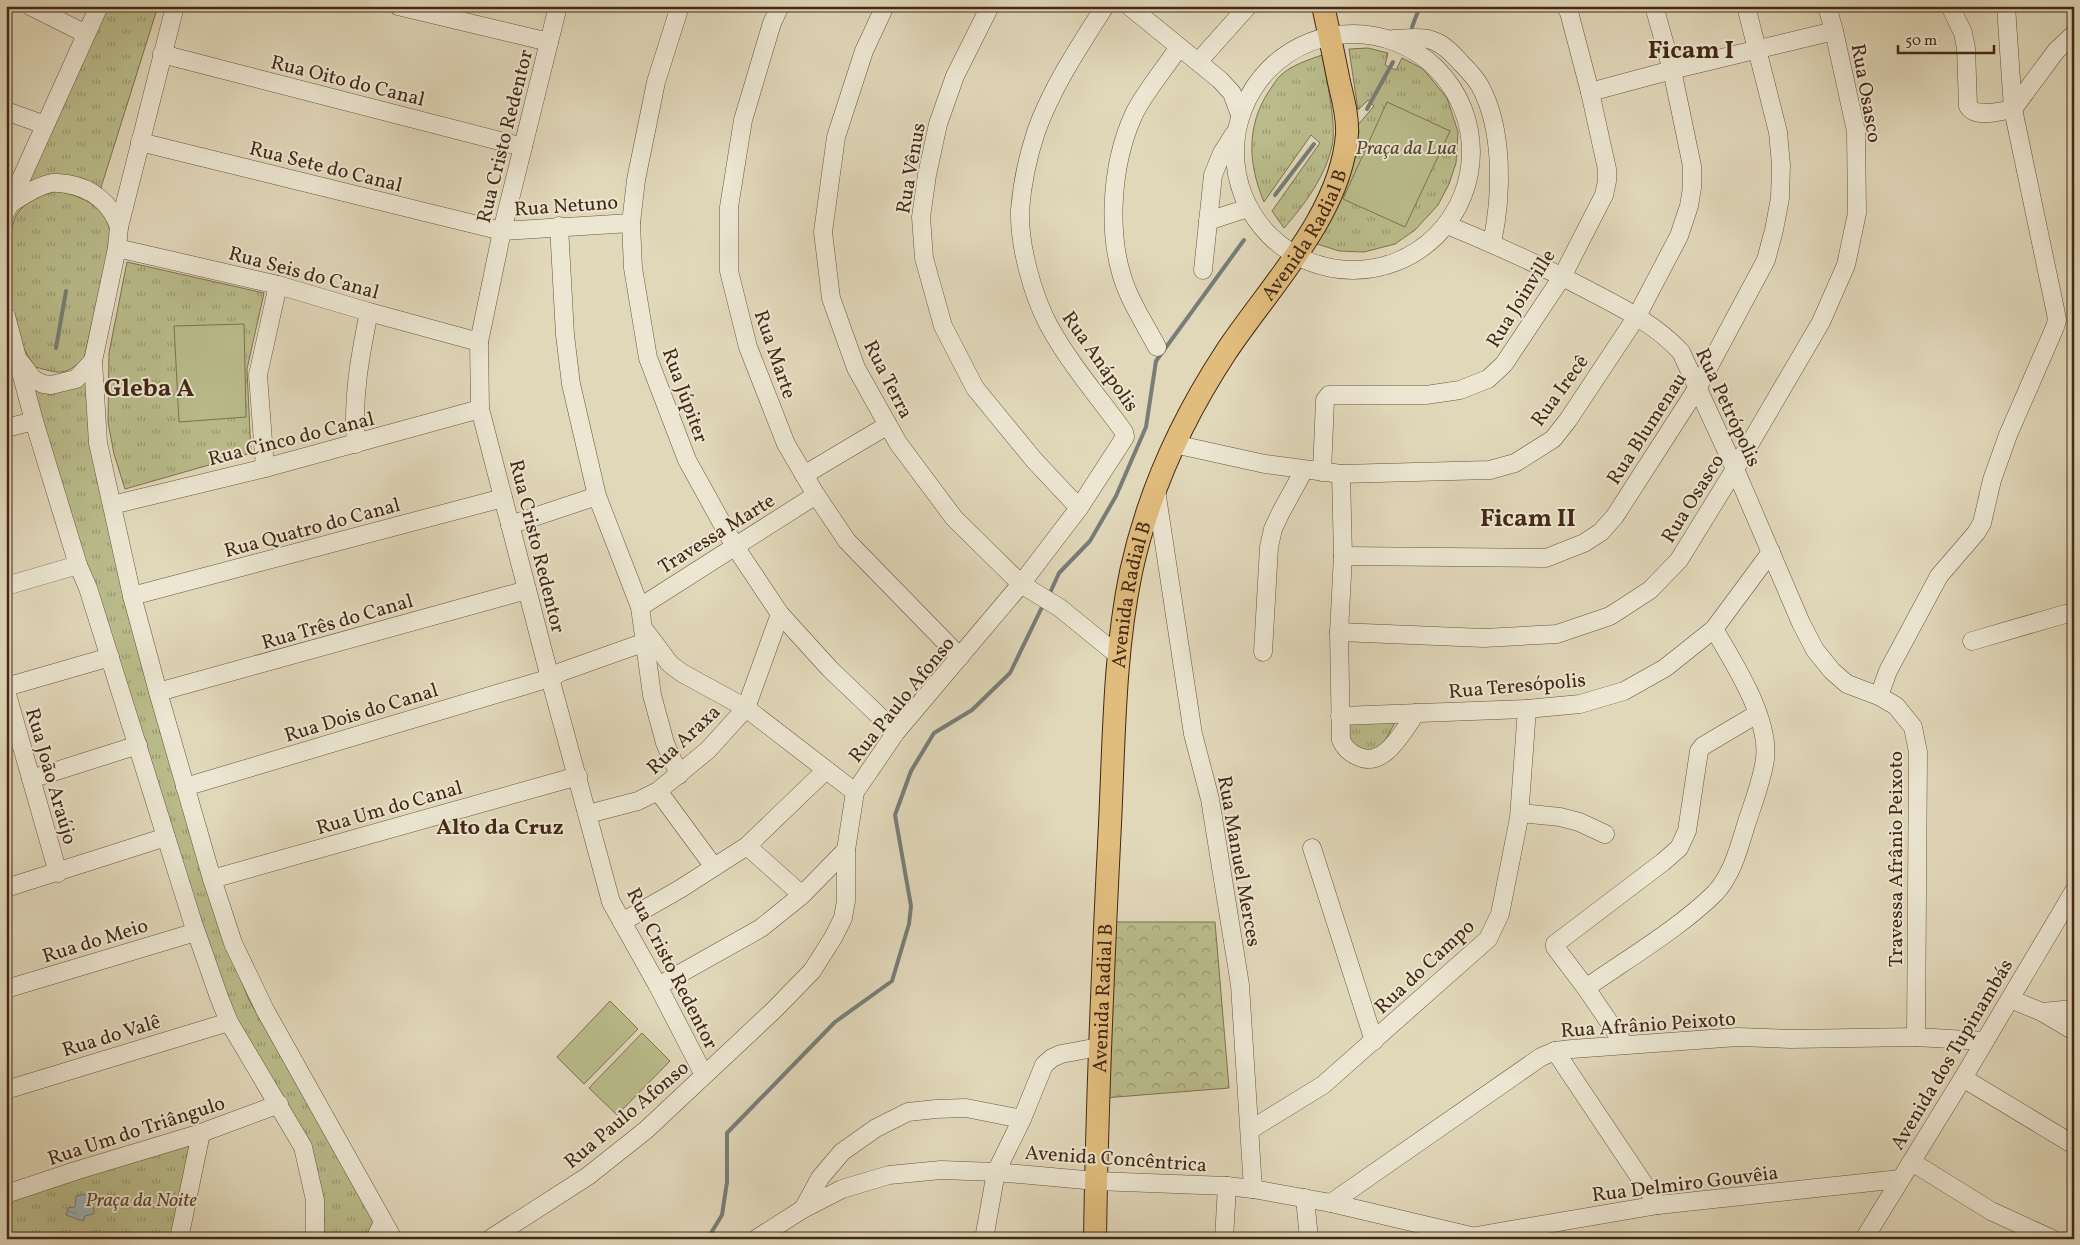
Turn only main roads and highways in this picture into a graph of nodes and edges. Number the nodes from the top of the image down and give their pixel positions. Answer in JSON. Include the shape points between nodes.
{"nodes":[{"id":1,"x":1323,"y":6,"type":"edge"},
{"id":2,"x":1096,"y":1239,"type":"edge"}],
"edges":[{"from":1,"to":2,"type":"main road","name":"Avenida Radial B","via":[[1346,112],[1347,132],[1337,182],[1295,256],[1226,352],[1195,403],[1174,444],[1140,530],[1130,575],[1118,656],[1099,1047]]}]}
